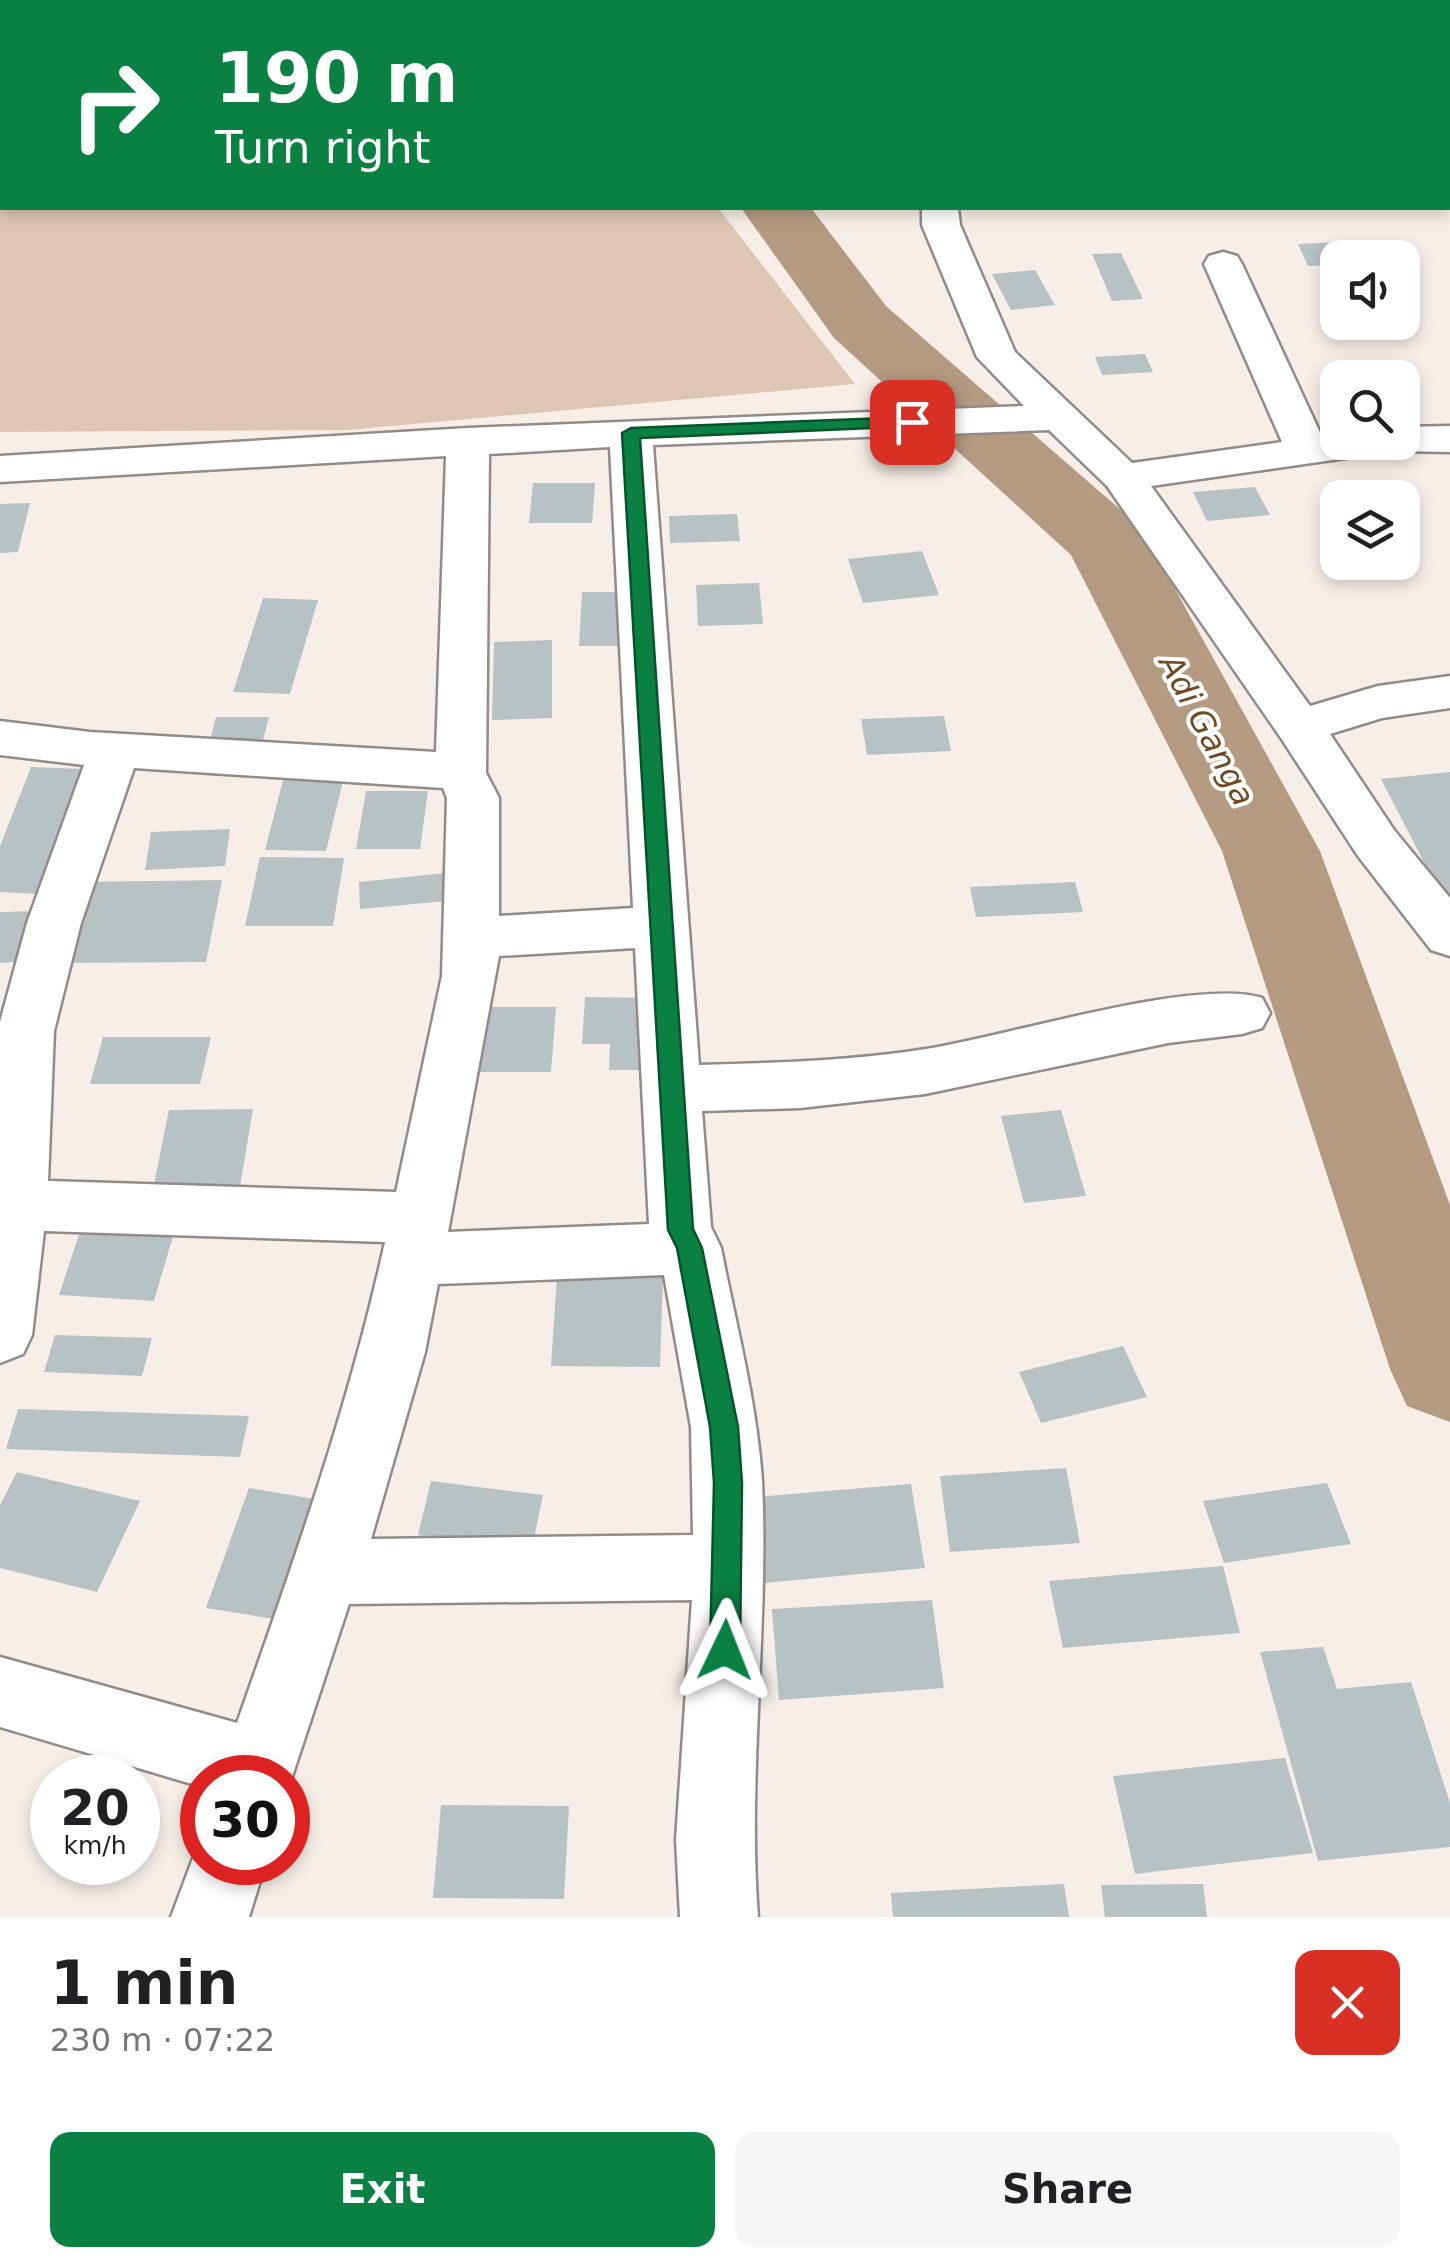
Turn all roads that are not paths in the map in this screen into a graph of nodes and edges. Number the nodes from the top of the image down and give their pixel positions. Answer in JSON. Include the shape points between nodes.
{"nodes":[{"id":1,"x":940,"y":210,"type":"edge"},
{"id":2,"x":1224,"y":264,"type":"dead end"},
{"id":3,"x":1053,"y":421,"type":"junction"},
{"id":4,"x":631,"y":433,"type":"junction"},
{"id":5,"x":1450,"y":438,"type":"edge"},
{"id":6,"x":1420,"y":439,"type":"edge"},
{"id":7,"x":468,"y":441,"type":"junction"},
{"id":8,"x":1320,"y":450,"type":"edge"},
{"id":9,"x":1307,"y":452,"type":"junction"},
{"id":10,"x":0,"y":469,"type":"edge"},
{"id":11,"x":1115,"y":470,"type":"junction"},
{"id":12,"x":1450,"y":692,"type":"edge"},
{"id":13,"x":1299,"y":726,"type":"junction"},
{"id":14,"x":0,"y":738,"type":"edge"},
{"id":15,"x":115,"y":750,"type":"junction"},
{"id":16,"x":461,"y":773,"type":"junction"},
{"id":17,"x":661,"y":926,"type":"junction"},
{"id":18,"x":1450,"y":936,"type":"edge"},
{"id":19,"x":472,"y":938,"type":"junction"},
{"id":20,"x":1242,"y":1013,"type":"dead end"},
{"id":21,"x":11,"y":1079,"type":"edge"},
{"id":22,"x":671,"y":1090,"type":"junction"},
{"id":23,"x":18,"y":1205,"type":"junction"},
{"id":24,"x":414,"y":1239,"type":"junction"},
{"id":25,"x":690,"y":1248,"type":"junction"},
{"id":26,"x":0,"y":1335,"type":"edge"},
{"id":27,"x":726,"y":1567,"type":"junction"},
{"id":28,"x":326,"y":1572,"type":"junction"},
{"id":29,"x":0,"y":1692,"type":"edge"},
{"id":30,"x":202,"y":1755,"type":"edge"},
{"id":31,"x":263,"y":1755,"type":"edge"},
{"id":32,"x":220,"y":1885,"type":"edge"},
{"id":33,"x":210,"y":1917,"type":"edge"},
{"id":34,"x":719,"y":1917,"type":"edge"}],
"edges":[{"from":1,"to":3,"type":"street","via":[[997,357]]},
{"from":2,"to":9,"type":"street"},
{"from":3,"to":4,"type":"street"},
{"from":3,"to":11,"type":"street"},
{"from":4,"to":7,"type":"street"},
{"from":4,"to":17,"type":"street"},
{"from":5,"to":6,"type":"street"},
{"from":7,"to":10,"type":"street"},
{"from":7,"to":16,"type":"street"},
{"from":8,"to":9,"type":"street"},
{"from":9,"to":11,"type":"street"},
{"from":11,"to":13,"type":"street"},
{"from":12,"to":13,"type":"street","via":[[1378,702]]},
{"from":13,"to":18,"type":"street","via":[[1376,843]]},
{"from":14,"to":15,"type":"street"},
{"from":15,"to":16,"type":"street"},
{"from":15,"to":21,"type":"street","via":[[54,923]]},
{"from":16,"to":19,"type":"street","via":[[472,798]]},
{"from":17,"to":19,"type":"street"},
{"from":17,"to":22,"type":"street"},
{"from":19,"to":24,"type":"street","via":[[470,976]]},
{"from":20,"to":22,"type":"street","via":[[1168,1021],[925,1072]]},
{"from":21,"to":23,"type":"street"},
{"from":22,"to":25,"type":"street","via":[[680,1230]]},
{"from":23,"to":24,"type":"street"},
{"from":23,"to":26,"type":"street"},
{"from":24,"to":25,"type":"street"},
{"from":24,"to":28,"type":"street","via":[[393,1352]]},
{"from":25,"to":27,"type":"street","via":[[724,1427]]},
{"from":27,"to":28,"type":"street"},
{"from":27,"to":34,"type":"street","via":[[714,1840]]},
{"from":28,"to":31,"type":"street"},
{"from":29,"to":30,"type":"street"},
{"from":32,"to":33,"type":"street"}]}
